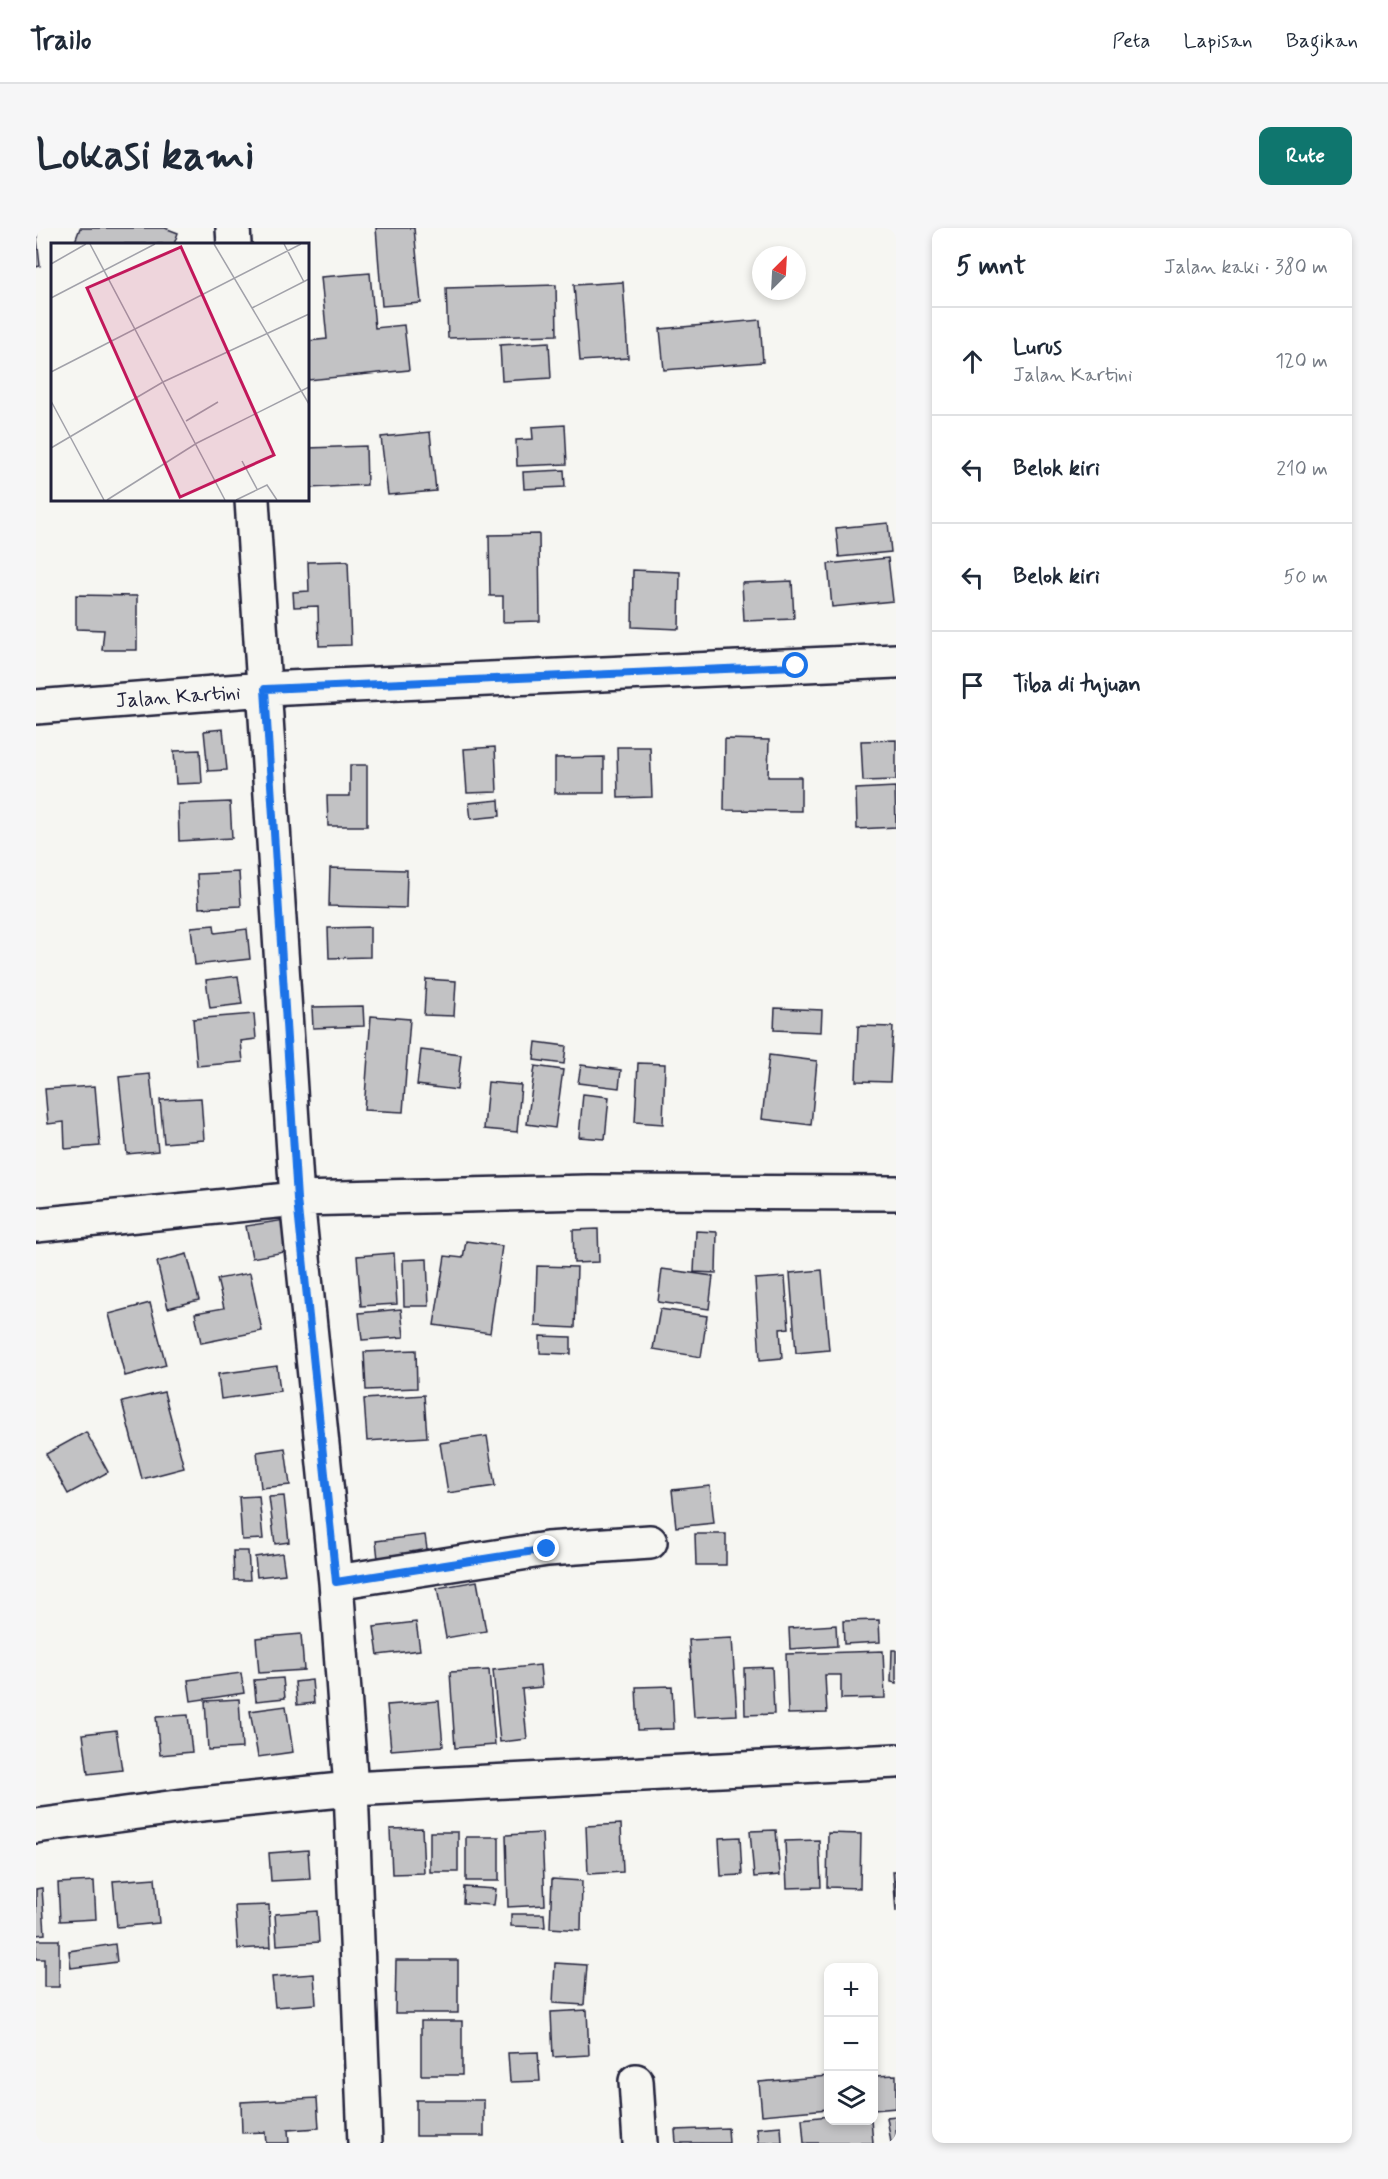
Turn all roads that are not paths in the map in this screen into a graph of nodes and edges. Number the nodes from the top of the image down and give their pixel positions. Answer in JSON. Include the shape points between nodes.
{"nodes":[{"id":1,"x":233,"y":228,"type":"edge"},
{"id":2,"x":234,"y":243,"type":"edge"},
{"id":3,"x":252,"y":501,"type":"edge"},
{"id":4,"x":896,"y":662,"type":"edge"},
{"id":5,"x":265,"y":689,"type":"junction"},
{"id":6,"x":36,"y":706,"type":"edge"},
{"id":7,"x":896,"y":1193,"type":"edge"},
{"id":8,"x":297,"y":1199,"type":"junction"},
{"id":9,"x":36,"y":1225,"type":"edge"},
{"id":10,"x":650,"y":1542,"type":"dead end"},
{"id":11,"x":336,"y":1582,"type":"junction"},
{"id":12,"x":896,"y":1761,"type":"edge"},
{"id":13,"x":351,"y":1789,"type":"junction"},
{"id":14,"x":36,"y":1826,"type":"edge"},
{"id":15,"x":636,"y":2081,"type":"dead end"},
{"id":16,"x":365,"y":2143,"type":"edge"},
{"id":17,"x":640,"y":2143,"type":"edge"}],
"edges":[{"from":1,"to":2,"type":"street"},
{"from":3,"to":5,"type":"street"},
{"from":4,"to":5,"type":"street","name":"Jalan Kartini"},
{"from":5,"to":6,"type":"street","name":"Jalan Kartini"},
{"from":5,"to":8,"type":"street"},
{"from":7,"to":8,"type":"street","via":[[589,1192]]},
{"from":8,"to":9,"type":"street"},
{"from":8,"to":11,"type":"street"},
{"from":10,"to":11,"type":"street","via":[[547,1549]]},
{"from":11,"to":13,"type":"street"},
{"from":12,"to":13,"type":"street"},
{"from":13,"to":14,"type":"street"},
{"from":13,"to":16,"type":"street"},
{"from":15,"to":17,"type":"street"}]}
